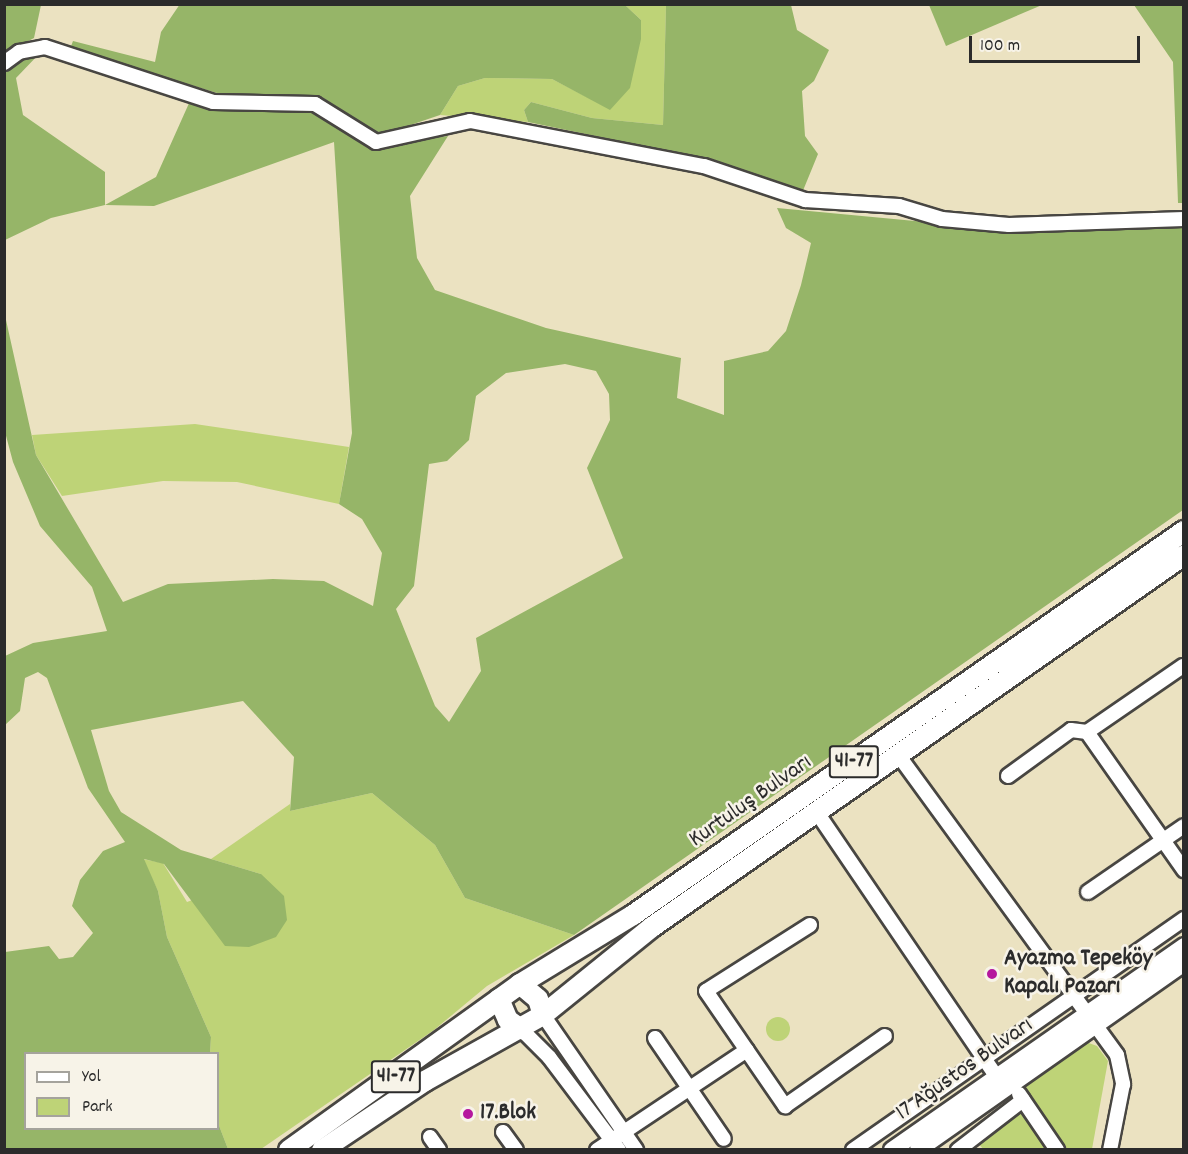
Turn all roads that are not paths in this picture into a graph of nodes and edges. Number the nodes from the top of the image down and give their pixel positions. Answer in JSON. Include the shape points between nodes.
{"nodes":[{"id":1,"x":4,"y":63,"type":"edge"},
{"id":2,"x":1184,"y":219,"type":"edge"},
{"id":3,"x":1184,"y":531,"type":"edge"},
{"id":4,"x":1184,"y":555,"type":"edge"},
{"id":5,"x":1183,"y":666,"type":"edge"},
{"id":6,"x":1087,"y":732,"type":"junction"},
{"id":7,"x":899,"y":756,"type":"junction"},
{"id":8,"x":1008,"y":776,"type":"dead end"},
{"id":9,"x":818,"y":814,"type":"junction"},
{"id":10,"x":1184,"y":826,"type":"edge"},
{"id":11,"x":1163,"y":840,"type":"junction"},
{"id":12,"x":1184,"y":870,"type":"edge"},
{"id":13,"x":1088,"y":892,"type":"dead end"},
{"id":14,"x":1184,"y":919,"type":"edge"},
{"id":15,"x":810,"y":925,"type":"dead end"},
{"id":16,"x":1184,"y":946,"type":"edge"},
{"id":17,"x":1184,"y":963,"type":"edge"},
{"id":18,"x":520,"y":984,"type":"junction"},
{"id":19,"x":1075,"y":995,"type":"junction"},
{"id":20,"x":499,"y":999,"type":"junction"},
{"id":21,"x":543,"y":1015,"type":"junction"},
{"id":22,"x":1092,"y":1019,"type":"junction"},
{"id":23,"x":521,"y":1029,"type":"junction"},
{"id":24,"x":885,"y":1036,"type":"dead end"},
{"id":25,"x":655,"y":1038,"type":"dead end"},
{"id":26,"x":747,"y":1050,"type":"junction"},
{"id":27,"x":984,"y":1058,"type":"junction"},
{"id":28,"x":1005,"y":1081,"type":"junction"},
{"id":29,"x":689,"y":1089,"type":"junction"},
{"id":30,"x":1023,"y":1100,"type":"junction"},
{"id":31,"x":503,"y":1132,"type":"dead end"},
{"id":32,"x":430,"y":1137,"type":"dead end"},
{"id":33,"x":724,"y":1139,"type":"dead end"},
{"id":34,"x":618,"y":1140,"type":"edge"},
{"id":35,"x":967,"y":1146,"type":"edge"},
{"id":36,"x":289,"y":1149,"type":"edge"},
{"id":37,"x":322,"y":1149,"type":"edge"},
{"id":38,"x":439,"y":1149,"type":"edge"},
{"id":39,"x":516,"y":1149,"type":"edge"},
{"id":40,"x":597,"y":1149,"type":"edge"},
{"id":41,"x":636,"y":1149,"type":"edge"},
{"id":42,"x":853,"y":1149,"type":"edge"},
{"id":43,"x":892,"y":1149,"type":"edge"},
{"id":44,"x":918,"y":1149,"type":"edge"},
{"id":45,"x":1057,"y":1149,"type":"edge"},
{"id":46,"x":1110,"y":1149,"type":"edge"}],
"edges":[{"from":1,"to":2,"type":"street","via":[[19,52],[45,47],[213,102],[315,105],[376,142],[470,120],[704,166],[805,200],[899,206],[942,219],[1010,225]]},
{"from":3,"to":18,"type":"highway","name":"Kurtuluş Bulvarı","number":"41-77","via":[[633,915]]},
{"from":4,"to":7,"type":"highway","name":"Kurtuluş Bulvarı","number":"41-77"},
{"from":5,"to":6,"type":"street"},
{"from":6,"to":8,"type":"street","via":[[1071,730]]},
{"from":6,"to":11,"type":"street"},
{"from":7,"to":9,"type":"highway","name":"Kurtuluş Bulvarı","number":"41-77"},
{"from":7,"to":19,"type":"street"},
{"from":9,"to":21,"type":"highway","name":"Kurtuluş Bulvarı","number":"41-77","via":[[652,927]]},
{"from":9,"to":27,"type":"street"},
{"from":10,"to":11,"type":"street"},
{"from":11,"to":12,"type":"street"},
{"from":11,"to":13,"type":"street"},
{"from":14,"to":19,"type":"street"},
{"from":15,"to":26,"type":"street","via":[[706,991]]},
{"from":16,"to":22,"type":"main road","name":"17 Ağustos Bulvarı"},
{"from":17,"to":22,"type":"main road","name":"17 Ağustos Bulvarı"},
{"from":18,"to":20,"type":"highway"},
{"from":18,"to":21,"type":"highway","via":[[534,994]]},
{"from":19,"to":22,"type":"street"},
{"from":19,"to":27,"type":"street"},
{"from":20,"to":23,"type":"highway","via":[[504,1015]]},
{"from":20,"to":36,"type":"highway","number":"41-77"},
{"from":21,"to":23,"type":"highway"},
{"from":21,"to":34,"type":"street"},
{"from":22,"to":28,"type":"main road","name":"17 Ağustos Bulvarı"},
{"from":22,"to":46,"type":"street","via":[[1122,1074]]},
{"from":23,"to":34,"type":"street"},
{"from":23,"to":37,"type":"highway","number":"41-77","via":[[425,1081]]},
{"from":24,"to":26,"type":"street","via":[[785,1106]]},
{"from":25,"to":29,"type":"street"},
{"from":26,"to":29,"type":"street"},
{"from":27,"to":28,"type":"street"},
{"from":27,"to":42,"type":"street"},
{"from":28,"to":30,"type":"street"},
{"from":28,"to":43,"type":"main road","name":"17 Ağustos Bulvarı"},
{"from":28,"to":44,"type":"main road","name":"17 Ağustos Bulvarı"},
{"from":29,"to":33,"type":"street"},
{"from":29,"to":34,"type":"street"},
{"from":30,"to":35,"type":"street"},
{"from":30,"to":45,"type":"street"},
{"from":31,"to":39,"type":"street"},
{"from":32,"to":38,"type":"street"},
{"from":34,"to":40,"type":"street"},
{"from":34,"to":41,"type":"street"}]}
